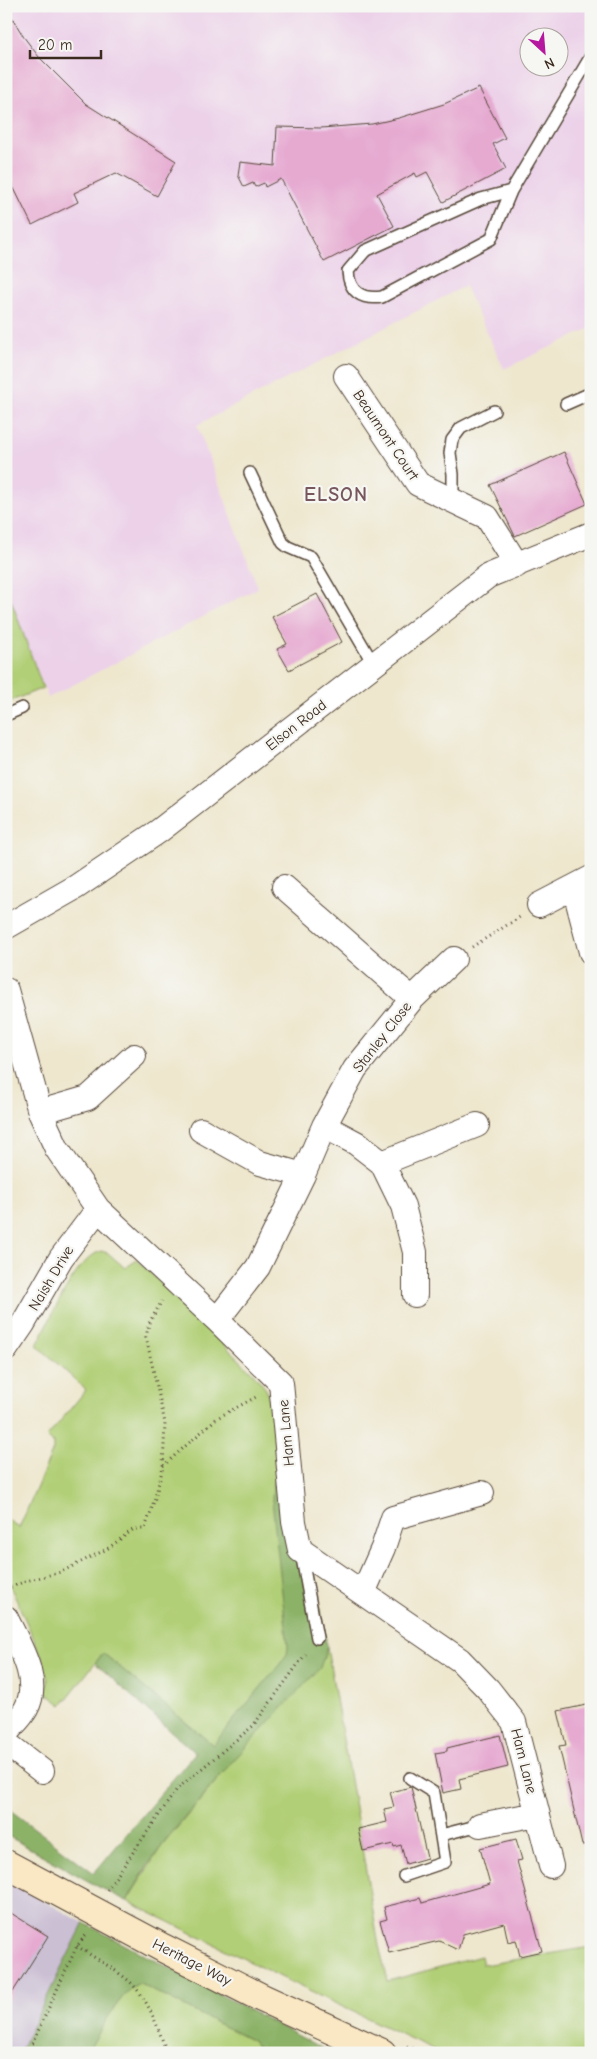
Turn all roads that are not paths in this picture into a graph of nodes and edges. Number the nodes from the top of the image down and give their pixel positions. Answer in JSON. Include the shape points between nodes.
{"nodes":[{"id":1,"x":591,"y":56,"type":"edge"},
{"id":2,"x":511,"y":191,"type":"junction"},
{"id":3,"x":346,"y":376,"type":"dead end"},
{"id":4,"x":591,"y":392,"type":"edge"},
{"id":5,"x":566,"y":404,"type":"dead end"},
{"id":6,"x":494,"y":411,"type":"dead end"},
{"id":7,"x":250,"y":473,"type":"dead end"},
{"id":8,"x":453,"y":500,"type":"junction"},
{"id":9,"x":591,"y":534,"type":"edge"},
{"id":10,"x":517,"y":565,"type":"junction"},
{"id":11,"x":374,"y":665,"type":"junction"},
{"id":12,"x":22,"y":708,"type":"dead end"},
{"id":13,"x":6,"y":715,"type":"edge"},
{"id":14,"x":583,"y":882,"type":"edge"},
{"id":15,"x":284,"y":886,"type":"dead end"},
{"id":16,"x":539,"y":905,"type":"road end"},
{"id":17,"x":6,"y":927,"type":"edge"},
{"id":18,"x":591,"y":952,"type":"edge"},
{"id":19,"x":454,"y":959,"type":"road end"},
{"id":20,"x":6,"y":990,"type":"edge"},
{"id":21,"x":412,"y":999,"type":"junction"},
{"id":22,"x":134,"y":1056,"type":"dead end"},
{"id":23,"x":40,"y":1112,"type":"junction"},
{"id":24,"x":476,"y":1125,"type":"dead end"},
{"id":25,"x":324,"y":1126,"type":"junction"},
{"id":26,"x":201,"y":1130,"type":"dead end"},
{"id":27,"x":382,"y":1163,"type":"junction"},
{"id":28,"x":303,"y":1175,"type":"junction"},
{"id":29,"x":98,"y":1209,"type":"junction"},
{"id":30,"x":415,"y":1295,"type":"dead end"},
{"id":31,"x":217,"y":1320,"type":"junction"},
{"id":32,"x":6,"y":1349,"type":"edge"},
{"id":33,"x":482,"y":1493,"type":"dead end"},
{"id":34,"x":300,"y":1550,"type":"junction"},
{"id":35,"x":363,"y":1593,"type":"junction"},
{"id":36,"x":6,"y":1618,"type":"edge"},
{"id":37,"x":317,"y":1638,"type":"road end"},
{"id":38,"x":6,"y":1733,"type":"edge"},
{"id":39,"x":6,"y":1743,"type":"edge"},
{"id":40,"x":42,"y":1771,"type":"dead end"},
{"id":41,"x":410,"y":1778,"type":"dead end"},
{"id":42,"x":537,"y":1814,"type":"junction"},
{"id":43,"x":480,"y":1825,"type":"joint"},
{"id":44,"x":441,"y":1835,"type":"junction"},
{"id":45,"x":6,"y":1864,"type":"edge"},
{"id":46,"x":551,"y":1866,"type":"dead end"},
{"id":47,"x":404,"y":1876,"type":"dead end"},
{"id":48,"x":382,"y":2053,"type":"edge"}],
"edges":[{"from":1,"to":2,"type":"lane"},
{"from":2,"to":2,"type":"lane","via":[[491,239],[480,246],[382,297],[370,299],[357,293],[348,281],[348,271],[365,251],[481,199]]},
{"from":3,"to":8,"type":"street","name":"Beaumont Court","via":[[418,484]]},
{"from":4,"to":5,"type":"lane"},
{"from":6,"to":8,"type":"lane","via":[[461,428],[452,440]]},
{"from":7,"to":11,"type":"lane","via":[[282,543],[311,557]]},
{"from":8,"to":10,"type":"street","name":"Beaumont Court","via":[[487,517]]},
{"from":9,"to":10,"type":"street","name":"Elson Road"},
{"from":10,"to":11,"type":"street","name":"Elson Road","via":[[488,576]]},
{"from":11,"to":17,"type":"street","name":"Elson Road","via":[[159,831]]},
{"from":12,"to":13,"type":"lane"},
{"from":14,"to":16,"type":"street"},
{"from":14,"to":18,"type":"street"},
{"from":15,"to":21,"type":"street"},
{"from":19,"to":21,"type":"street","name":"Stanley Close"},
{"from":20,"to":23,"type":"street","name":"Ham Lane"},
{"from":21,"to":25,"type":"street","name":"Stanley Close","via":[[355,1069]]},
{"from":22,"to":23,"type":"street","via":[[88,1098]]},
{"from":23,"to":29,"type":"street","name":"Ham Lane","via":[[57,1149]]},
{"from":24,"to":27,"type":"street"},
{"from":25,"to":27,"type":"street","via":[[356,1142]]},
{"from":25,"to":28,"type":"street","name":"Stanley Close"},
{"from":26,"to":28,"type":"street","via":[[260,1163]]},
{"from":27,"to":30,"type":"street","via":[[403,1206],[415,1252]]},
{"from":28,"to":31,"type":"street","name":"Stanley Close","via":[[258,1267]]},
{"from":29,"to":31,"type":"street","name":"Ham Lane"},
{"from":29,"to":32,"type":"street","name":"Naish Drive","via":[[57,1264]]},
{"from":31,"to":34,"type":"street","name":"Ham Lane","via":[[282,1384],[294,1522]]},
{"from":33,"to":35,"type":"street","via":[[392,1518]]},
{"from":34,"to":35,"type":"street","name":"Ham Lane"},
{"from":34,"to":37,"type":"lane"},
{"from":35,"to":42,"type":"street","name":"Ham Lane","via":[[460,1660],[499,1702],[514,1722]]},
{"from":36,"to":38,"type":"street","via":[[25,1660],[31,1693],[26,1709]]},
{"from":39,"to":40,"type":"street"},
{"from":41,"to":44,"type":"lane","via":[[434,1793]]},
{"from":42,"to":43,"type":"street"},
{"from":42,"to":46,"type":"street","name":"Ham Lane"},
{"from":43,"to":44,"type":"lane"},
{"from":44,"to":47,"type":"lane","via":[[445,1862]]},
{"from":45,"to":48,"type":"street","name":"Heritage Way","via":[[254,1994]]}]}
